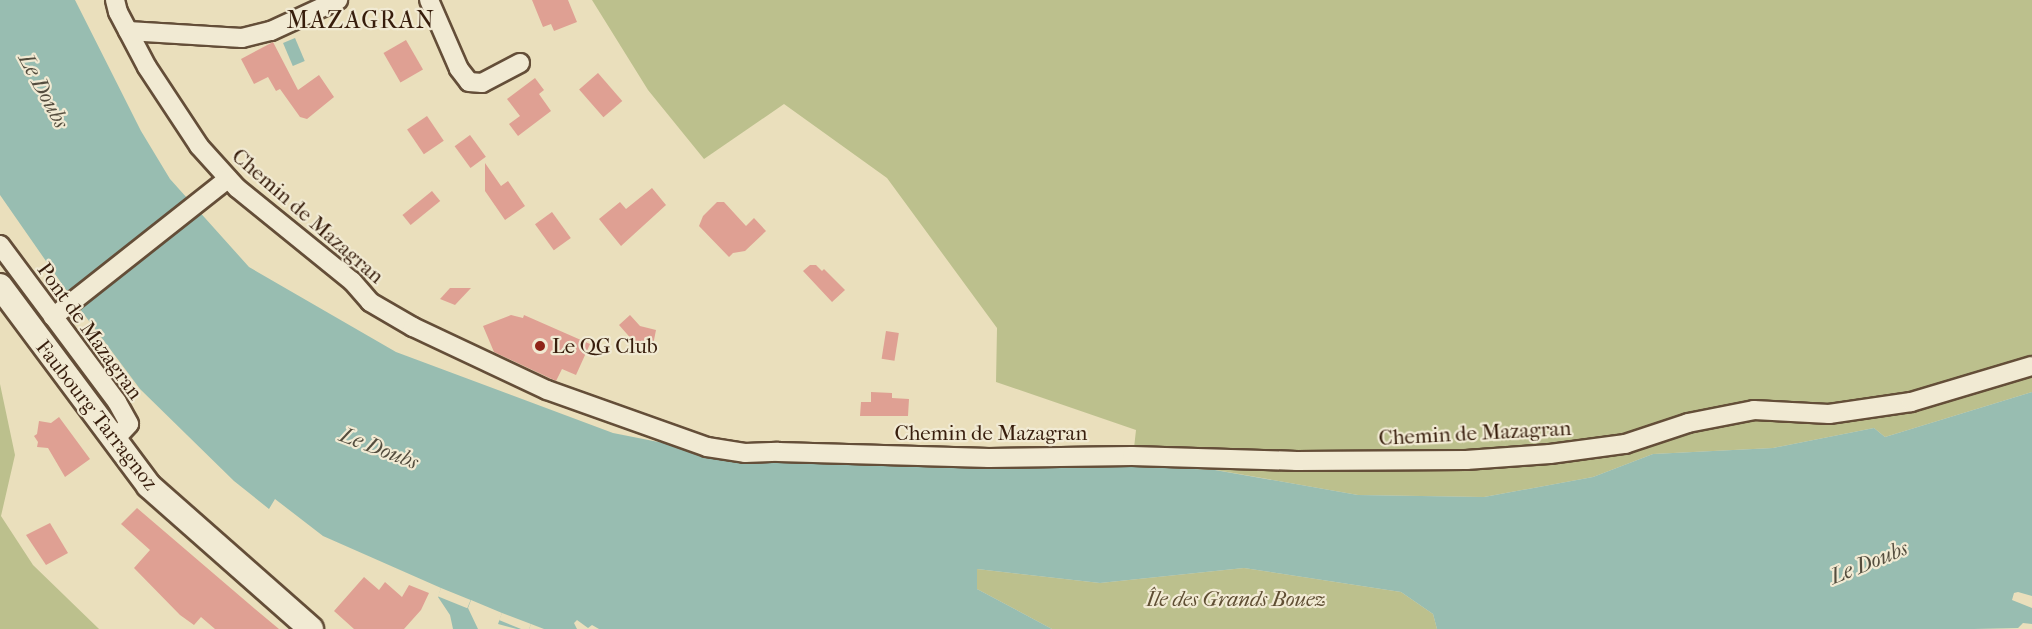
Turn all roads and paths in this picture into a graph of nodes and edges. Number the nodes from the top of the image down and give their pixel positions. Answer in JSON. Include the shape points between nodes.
{"nodes":[{"id":1,"x":115,"y":0,"type":"edge"},
{"id":2,"x":338,"y":0,"type":"edge"},
{"id":3,"x":429,"y":0,"type":"edge"},
{"id":4,"x":128,"y":31,"type":"junction"},
{"id":5,"x":520,"y":63,"type":"dead end"},
{"id":6,"x":221,"y":185,"type":"junction"},
{"id":7,"x":0,"y":245,"type":"edge"},
{"id":8,"x":0,"y":286,"type":"edge"},
{"id":9,"x":58,"y":313,"type":"junction"},
{"id":10,"x":2032,"y":366,"type":"edge"},
{"id":11,"x":113,"y":441,"type":"junction"},
{"id":12,"x":311,"y":629,"type":"edge"}],
"edges":[{"from":1,"to":4,"type":"street","name":"Chemin de Mazagran"},
{"from":2,"to":4,"type":"street","via":[[271,31],[242,38]]},
{"from":3,"to":5,"type":"street","via":[[459,69],[469,82],[482,82]]},
{"from":4,"to":6,"type":"street","name":"Chemin de Mazagran"},
{"from":6,"to":9,"type":"street"},
{"from":6,"to":10,"type":"street","name":"Chemin de Mazagran","via":[[352,281],[370,302],[413,327],[547,390],[707,447],[745,453],[1466,460],[1625,444],[1688,423],[1754,410],[1829,414],[1911,402]]},
{"from":7,"to":9,"type":"street","name":"Pont de Mazagran"},
{"from":8,"to":11,"type":"main road","name":"Faubourg Tarragnoz"},
{"from":9,"to":11,"type":"street","name":"Pont de Mazagran","via":[[129,424]]},
{"from":11,"to":12,"type":"main road","name":"Faubourg Tarragnoz","via":[[162,498]]}]}
